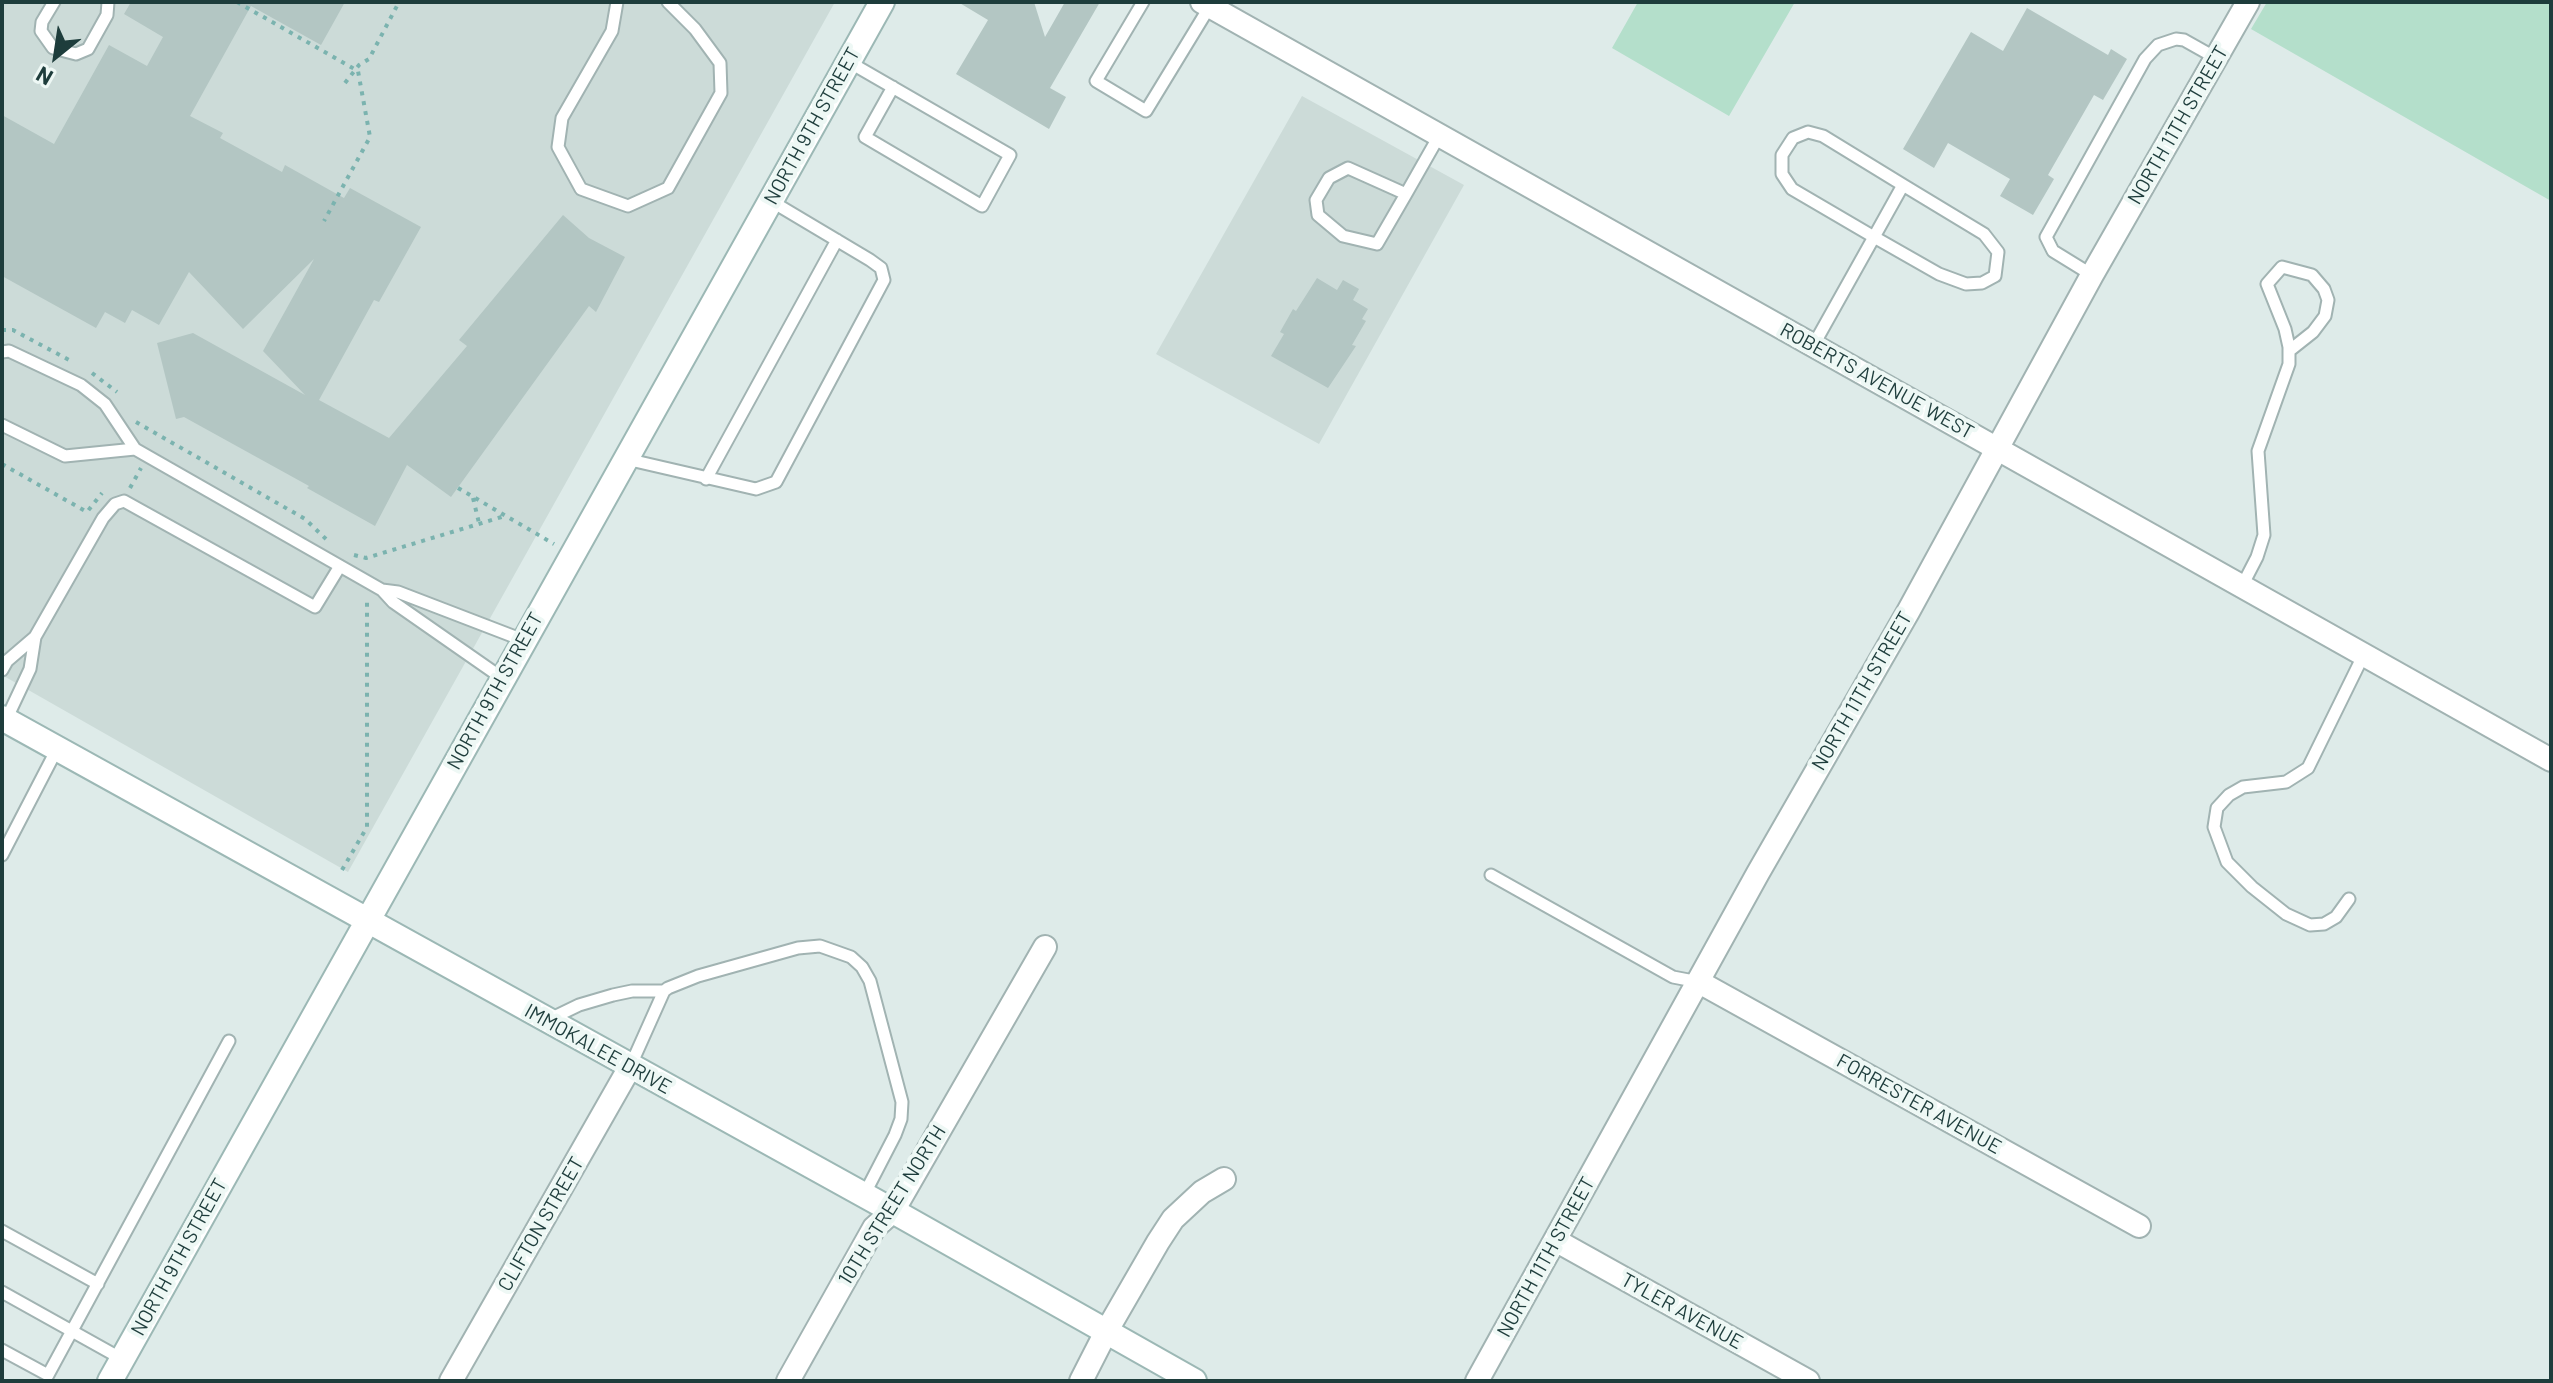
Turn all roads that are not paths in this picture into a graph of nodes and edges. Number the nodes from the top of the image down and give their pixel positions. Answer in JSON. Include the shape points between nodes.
{"nodes":[{"id":1,"x":54,"y":2,"type":"edge"},
{"id":2,"x":108,"y":2,"type":"edge"},
{"id":3,"x":617,"y":2,"type":"edge"},
{"id":4,"x":668,"y":2,"type":"edge"},
{"id":5,"x":882,"y":2,"type":"edge"},
{"id":6,"x":1143,"y":2,"type":"edge"},
{"id":7,"x":2248,"y":2,"type":"edge"},
{"id":8,"x":1206,"y":4,"type":"edge"},
{"id":9,"x":2216,"y":58,"type":"junction"},
{"id":10,"x":849,"y":62,"type":"junction"},
{"id":11,"x":893,"y":87,"type":"junction"},
{"id":12,"x":1439,"y":136,"type":"junction"},
{"id":13,"x":1903,"y":185,"type":"junction"},
{"id":14,"x":1406,"y":194,"type":"junction"},
{"id":15,"x":771,"y":201,"type":"junction"},
{"id":16,"x":1874,"y":237,"type":"junction"},
{"id":17,"x":837,"y":240,"type":"junction"},
{"id":18,"x":2092,"y":275,"type":"junction"},
{"id":19,"x":1813,"y":346,"type":"junction"},
{"id":20,"x":2289,"y":351,"type":"junction"},
{"id":21,"x":2,"y":352,"type":"edge"},
{"id":22,"x":2,"y":425,"type":"edge"},
{"id":23,"x":1996,"y":448,"type":"junction"},
{"id":24,"x":135,"y":449,"type":"junction"},
{"id":25,"x":625,"y":459,"type":"junction"},
{"id":26,"x":706,"y":479,"type":"junction"},
{"id":27,"x":340,"y":566,"type":"junction"},
{"id":28,"x":2242,"y":586,"type":"junction"},
{"id":29,"x":382,"y":590,"type":"junction"},
{"id":30,"x":35,"y":637,"type":"junction"},
{"id":31,"x":523,"y":640,"type":"junction"},
{"id":32,"x":2364,"y":654,"type":"junction"},
{"id":33,"x":2,"y":670,"type":"edge"},
{"id":34,"x":502,"y":678,"type":"junction"},
{"id":35,"x":4,"y":719,"type":"edge"},
{"id":36,"x":57,"y":749,"type":"junction"},
{"id":37,"x":2551,"y":760,"type":"edge"},
{"id":38,"x":2,"y":855,"type":"edge"},
{"id":39,"x":1491,"y":875,"type":"dead end"},
{"id":40,"x":2349,"y":899,"type":"dead end"},
{"id":41,"x":368,"y":920,"type":"junction"},
{"id":42,"x":1045,"y":947,"type":"dead end"},
{"id":43,"x":1699,"y":982,"type":"junction"},
{"id":44,"x":664,"y":991,"type":"junction"},
{"id":45,"x":547,"y":1021,"type":"junction"},
{"id":46,"x":229,"y":1041,"type":"dead end"},
{"id":47,"x":630,"y":1067,"type":"junction"},
{"id":48,"x":1224,"y":1179,"type":"dead end"},
{"id":49,"x":864,"y":1195,"type":"junction"},
{"id":50,"x":893,"y":1211,"type":"junction"},
{"id":51,"x":2139,"y":1226,"type":"dead end"},
{"id":52,"x":2,"y":1231,"type":"edge"},
{"id":53,"x":1555,"y":1240,"type":"junction"},
{"id":54,"x":98,"y":1284,"type":"junction"},
{"id":55,"x":2,"y":1292,"type":"edge"},
{"id":56,"x":72,"y":1331,"type":"junction"},
{"id":57,"x":1106,"y":1332,"type":"junction"},
{"id":58,"x":2,"y":1350,"type":"edge"},
{"id":59,"x":122,"y":1359,"type":"junction"},
{"id":60,"x":110,"y":1381,"type":"edge"},
{"id":61,"x":451,"y":1381,"type":"edge"},
{"id":62,"x":788,"y":1381,"type":"edge"},
{"id":63,"x":1081,"y":1381,"type":"edge"},
{"id":64,"x":1194,"y":1381,"type":"edge"},
{"id":65,"x":1477,"y":1381,"type":"edge"},
{"id":66,"x":1808,"y":1381,"type":"edge"}],
"edges":[{"from":1,"to":2,"type":"lane","via":[[41,31],[53,48],[76,54],[88,49],[107,15]]},
{"from":3,"to":4,"type":"lane","via":[[612,31],[562,118],[558,147],[581,189],[628,206],[668,188],[721,93],[720,63]]},
{"from":5,"to":10,"type":"street","name":"NORTH 9TH STREET"},
{"from":6,"to":8,"type":"lane","via":[[1096,81],[1146,111]]},
{"from":7,"to":9,"type":"street","name":"NORTH 11TH STREET"},
{"from":8,"to":12,"type":"street","name":"ROBERTS AVENUE WEST"},
{"from":9,"to":18,"type":"street","name":"NORTH 11TH STREET"},
{"from":9,"to":18,"type":"lane","via":[[2184,40],[2166,41],[2152,50],[2123,98],[2046,237],[2053,251]]},
{"from":10,"to":11,"type":"lane"},
{"from":10,"to":15,"type":"street","name":"NORTH 9TH STREET"},
{"from":11,"to":11,"type":"lane","via":[[1010,155],[982,206],[865,137]]},
{"from":12,"to":14,"type":"lane"},
{"from":12,"to":19,"type":"street","name":"ROBERTS AVENUE WEST"},
{"from":13,"to":16,"type":"lane"},
{"from":13,"to":16,"type":"lane","via":[[1984,234],[1998,252],[1995,276],[1966,284]]},
{"from":13,"to":16,"type":"lane","via":[[1808,132],[1793,138],[1782,155],[1782,174],[1792,189]]},
{"from":14,"to":14,"type":"lane","via":[[1377,244],[1343,236],[1318,215],[1316,200],[1329,178],[1348,168]]},
{"from":15,"to":17,"type":"lane"},
{"from":15,"to":25,"type":"street","name":"NORTH 9TH STREET"},
{"from":16,"to":19,"type":"lane"},
{"from":17,"to":26,"type":"lane"},
{"from":17,"to":26,"type":"lane","via":[[881,268],[884,280],[776,482],[756,489]]},
{"from":18,"to":23,"type":"street","name":"NORTH 11TH STREET"},
{"from":19,"to":23,"type":"street","name":"ROBERTS AVENUE WEST"},
{"from":20,"to":20,"type":"lane","via":[[2267,284],[2282,267],[2312,275],[2328,300],[2325,316],[2313,332]]},
{"from":20,"to":28,"type":"lane","via":[[2258,451],[2264,535]]},
{"from":21,"to":24,"type":"lane","via":[[81,385],[105,404]]},
{"from":22,"to":24,"type":"lane","via":[[65,456]]},
{"from":23,"to":28,"type":"street","name":"ROBERTS AVENUE WEST"},
{"from":23,"to":43,"type":"street","name":"NORTH 11TH STREET"},
{"from":24,"to":27,"type":"lane"},
{"from":25,"to":26,"type":"lane"},
{"from":25,"to":31,"type":"street","name":"NORTH 9TH STREET"},
{"from":27,"to":29,"type":"lane"},
{"from":27,"to":30,"type":"lane","via":[[315,607],[124,501],[103,518]]},
{"from":28,"to":32,"type":"street","name":"ROBERTS AVENUE WEST"},
{"from":29,"to":31,"type":"lane"},
{"from":29,"to":34,"type":"lane"},
{"from":30,"to":33,"type":"lane"},
{"from":30,"to":35,"type":"lane","via":[[30,669]]},
{"from":31,"to":34,"type":"street","name":"NORTH 9TH STREET"},
{"from":32,"to":37,"type":"street","name":"ROBERTS AVENUE WEST"},
{"from":32,"to":40,"type":"lane","via":[[2308,768],[2286,782],[2243,787],[2229,795],[2217,808],[2214,827],[2227,862],[2286,914],[2310,925],[2324,924]]},
{"from":34,"to":41,"type":"street","name":"NORTH 9TH STREET"},
{"from":35,"to":36,"type":"street","name":"IMMOKALEE DRIVE"},
{"from":36,"to":38,"type":"lane"},
{"from":36,"to":41,"type":"street","name":"IMMOKALEE DRIVE"},
{"from":39,"to":43,"type":"lane","via":[[1673,977]]},
{"from":41,"to":45,"type":"street","name":"IMMOKALEE DRIVE"},
{"from":41,"to":59,"type":"street","name":"NORTH 9TH STREET"},
{"from":42,"to":50,"type":"street","name":"10TH STREET NORTH"},
{"from":43,"to":51,"type":"street","name":"FORRESTER AVENUE"},
{"from":43,"to":53,"type":"street","name":"NORTH 11TH STREET"},
{"from":44,"to":45,"type":"lane","via":[[613,995]]},
{"from":44,"to":47,"type":"lane"},
{"from":44,"to":49,"type":"lane","via":[[798,948],[835,950],[862,967],[902,1102],[895,1135]]},
{"from":45,"to":47,"type":"street","name":"IMMOKALEE DRIVE"},
{"from":46,"to":54,"type":"lane"},
{"from":47,"to":49,"type":"street","name":"IMMOKALEE DRIVE"},
{"from":47,"to":61,"type":"street","name":"CLIFTON STREET"},
{"from":48,"to":57,"type":"street","via":[[1173,1219]]},
{"from":49,"to":50,"type":"street","name":"IMMOKALEE DRIVE"},
{"from":50,"to":57,"type":"street","name":"IMMOKALEE DRIVE"},
{"from":50,"to":62,"type":"street","name":"10TH STREET NORTH","via":[[874,1228]]},
{"from":52,"to":54,"type":"lane"},
{"from":53,"to":65,"type":"street","name":"NORTH 11TH STREET"},
{"from":53,"to":66,"type":"street","name":"TYLER AVENUE"},
{"from":54,"to":56,"type":"lane"},
{"from":55,"to":56,"type":"lane"},
{"from":56,"to":58,"type":"lane","via":[[48,1375]]},
{"from":56,"to":59,"type":"lane"},
{"from":57,"to":63,"type":"street"},
{"from":57,"to":64,"type":"street","name":"IMMOKALEE DRIVE"},
{"from":59,"to":60,"type":"street","name":"NORTH 9TH STREET"}]}
